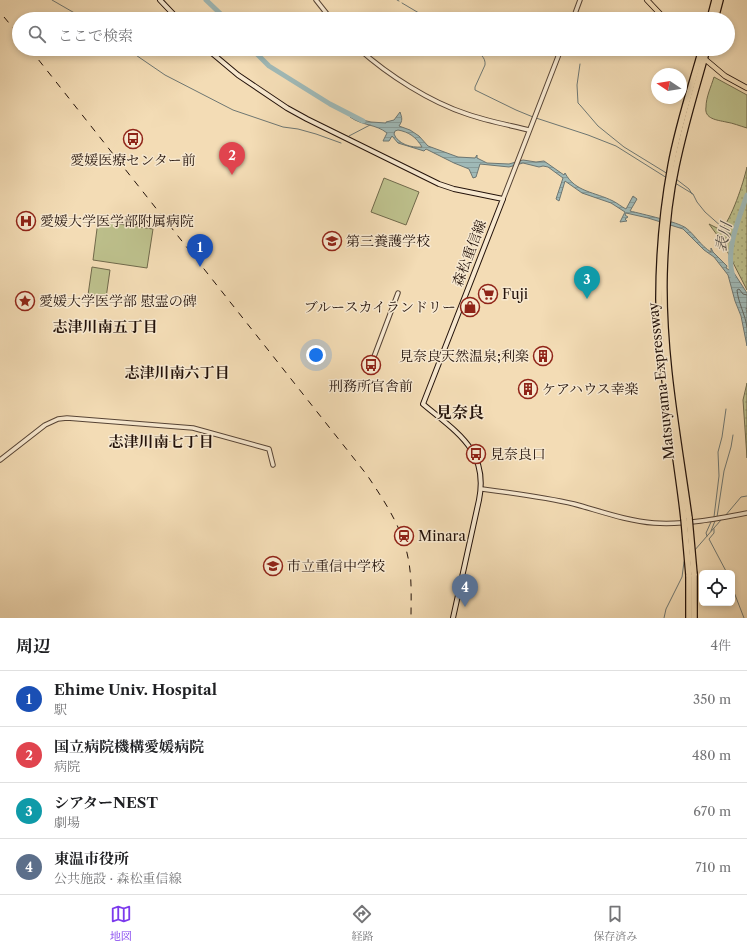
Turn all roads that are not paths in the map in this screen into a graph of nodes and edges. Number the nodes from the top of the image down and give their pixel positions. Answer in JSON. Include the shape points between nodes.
{"nodes":[{"id":1,"x":160,"y":0,"type":"edge"},
{"id":2,"x":316,"y":0,"type":"edge"},
{"id":3,"x":580,"y":0,"type":"edge"},
{"id":4,"x":647,"y":0,"type":"edge"},
{"id":5,"x":715,"y":0,"type":"edge"},
{"id":6,"x":720,"y":0,"type":"edge"},
{"id":7,"x":171,"y":12,"type":"edge"},
{"id":8,"x":325,"y":12,"type":"edge"},
{"id":9,"x":576,"y":12,"type":"edge"},
{"id":10,"x":658,"y":12,"type":"edge"},
{"id":11,"x":712,"y":12,"type":"edge"},
{"id":12,"x":717,"y":12,"type":"edge"},
{"id":13,"x":215,"y":56,"type":"edge"},
{"id":14,"x":368,"y":56,"type":"edge"},
{"id":15,"x":558,"y":56,"type":"edge"},
{"id":16,"x":698,"y":56,"type":"edge"},
{"id":17,"x":705,"y":56,"type":"edge"},
{"id":18,"x":706,"y":60,"type":"dead end"},
{"id":19,"x":747,"y":88,"type":"edge"},
{"id":20,"x":530,"y":130,"type":"junction"},
{"id":21,"x":673,"y":167,"type":"junction"},
{"id":22,"x":503,"y":199,"type":"junction"},
{"id":23,"x":398,"y":293,"type":"dead end"},
{"id":24,"x":372,"y":362,"type":"dead end"},
{"id":25,"x":0,"y":460,"type":"edge"},
{"id":26,"x":273,"y":465,"type":"dead end"},
{"id":27,"x":482,"y":489,"type":"junction"},
{"id":28,"x":747,"y":513,"type":"edge"},
{"id":29,"x":691,"y":575,"type":"junction"},
{"id":30,"x":452,"y":618,"type":"edge"},
{"id":31,"x":689,"y":618,"type":"edge"},
{"id":32,"x":694,"y":618,"type":"edge"}],
"edges":[{"from":1,"to":7,"type":"main road"},
{"from":2,"to":8,"type":"street"},
{"from":3,"to":9,"type":"street"},
{"from":4,"to":10,"type":"main road"},
{"from":5,"to":11,"type":"highway"},
{"from":6,"to":12,"type":"highway"},
{"from":13,"to":22,"type":"main road","via":[[238,75],[307,119],[439,184]]},
{"from":14,"to":20,"type":"street","via":[[391,74],[442,104],[466,114]]},
{"from":15,"to":20,"type":"street"},
{"from":16,"to":21,"type":"highway","name":"Matsuyama Expressway"},
{"from":17,"to":21,"type":"highway","name":"Matsuyama Expressway"},
{"from":18,"to":19,"type":"main road","via":[[725,76]]},
{"from":20,"to":22,"type":"street"},
{"from":21,"to":29,"type":"highway","name":"Matsuyama Expressway","bridge":true,"via":[[665,255],[663,333],[668,398],[687,519]]},
{"from":22,"to":27,"type":"main road","name":"森松重信線","via":[[423,404],[469,445],[477,461]]},
{"from":23,"to":24,"type":"street"},
{"from":25,"to":26,"type":"street","via":[[50,422],[73,418],[193,428],[269,449]]},
{"from":27,"to":28,"type":"street","via":[[538,496],[652,523],[693,522]]},
{"from":27,"to":30,"type":"main road","name":"森松重信線"},
{"from":29,"to":31,"type":"highway","name":"Matsuyama Expressway"},
{"from":29,"to":32,"type":"highway","name":"Matsuyama Expressway"}]}
